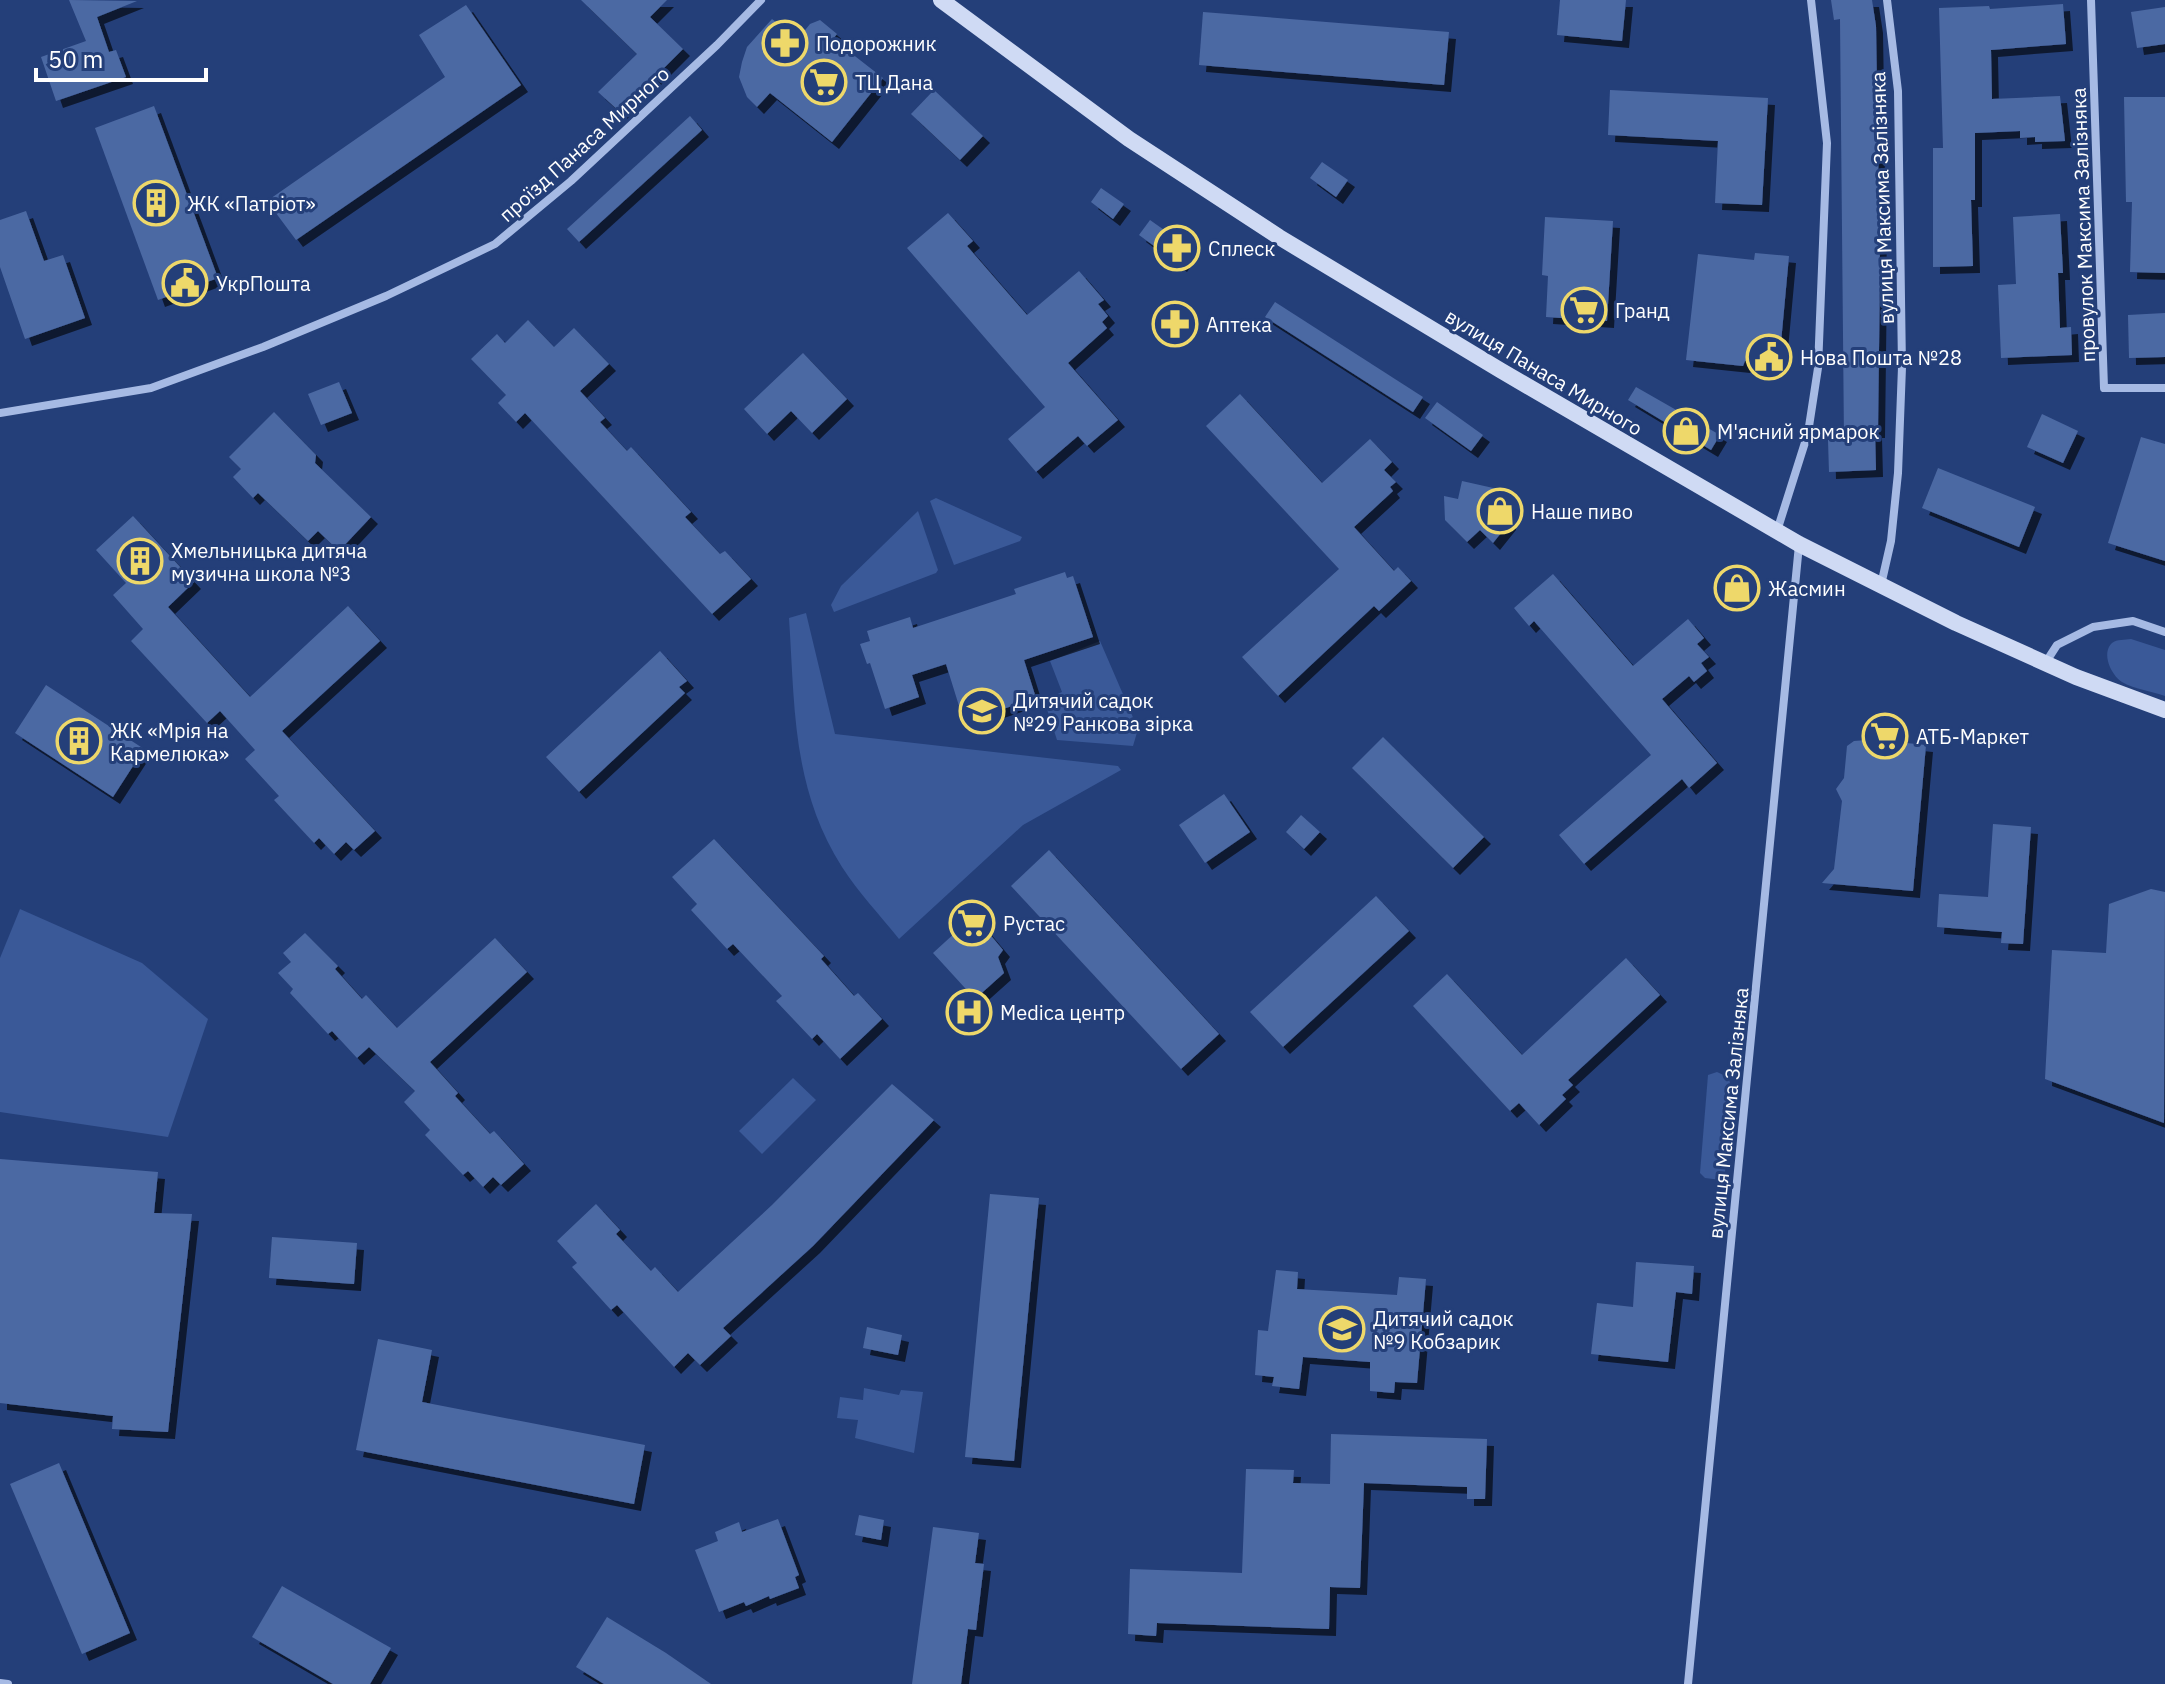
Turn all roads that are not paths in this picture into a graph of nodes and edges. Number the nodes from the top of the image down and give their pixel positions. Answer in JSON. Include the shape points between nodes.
{"nodes":[{"id":1,"x":761,"y":0,"type":"edge"},
{"id":2,"x":941,"y":0,"type":"edge"},
{"id":3,"x":1811,"y":0,"type":"edge"},
{"id":4,"x":1887,"y":0,"type":"edge"},
{"id":5,"x":2091,"y":0,"type":"edge"},
{"id":6,"x":2165,"y":388,"type":"edge"},
{"id":7,"x":0,"y":413,"type":"edge"},
{"id":8,"x":1777,"y":531,"type":"junction"},
{"id":9,"x":1799,"y":544,"type":"junction"},
{"id":10,"x":1881,"y":585,"type":"junction"},
{"id":11,"x":2165,"y":632,"type":"edge"},
{"id":12,"x":2046,"y":662,"type":"junction"},
{"id":13,"x":2165,"y":710,"type":"edge"},
{"id":14,"x":0,"y":1683,"type":"edge"},
{"id":15,"x":8,"y":1684,"type":"edge"},
{"id":16,"x":1688,"y":1684,"type":"edge"}],
"edges":[{"from":1,"to":7,"type":"street","name":"проїзд Панаса Мирного","via":[[571,181],[495,244],[375,301],[151,388]]},
{"from":2,"to":8,"type":"main road","name":"вулиця Панаса Мирного","via":[[1129,139],[1279,237]]},
{"from":3,"to":8,"type":"street","via":[[1827,143],[1818,368],[1808,433]]},
{"from":4,"to":10,"type":"street","name":"вулиця Максима Залізняка","via":[[1898,91],[1902,367],[1898,473]]},
{"from":5,"to":6,"type":"street","name":"провулок Максима Залізняка","via":[[2104,388]]},
{"from":8,"to":9,"type":"main road","name":"вулиця Панаса Мирного"},
{"from":9,"to":10,"type":"main road","name":"вулиця Панаса Мирного"},
{"from":9,"to":16,"type":"street","name":"вулиця Максима Залізняка"},
{"from":10,"to":12,"type":"main road","name":"вулиця Панаса Мирного"},
{"from":11,"to":12,"type":"street","via":[[2133,621],[2093,627],[2057,645]]},
{"from":12,"to":13,"type":"main road","name":"вулиця Панаса Мирного"},
{"from":14,"to":15,"type":"street"}]}
